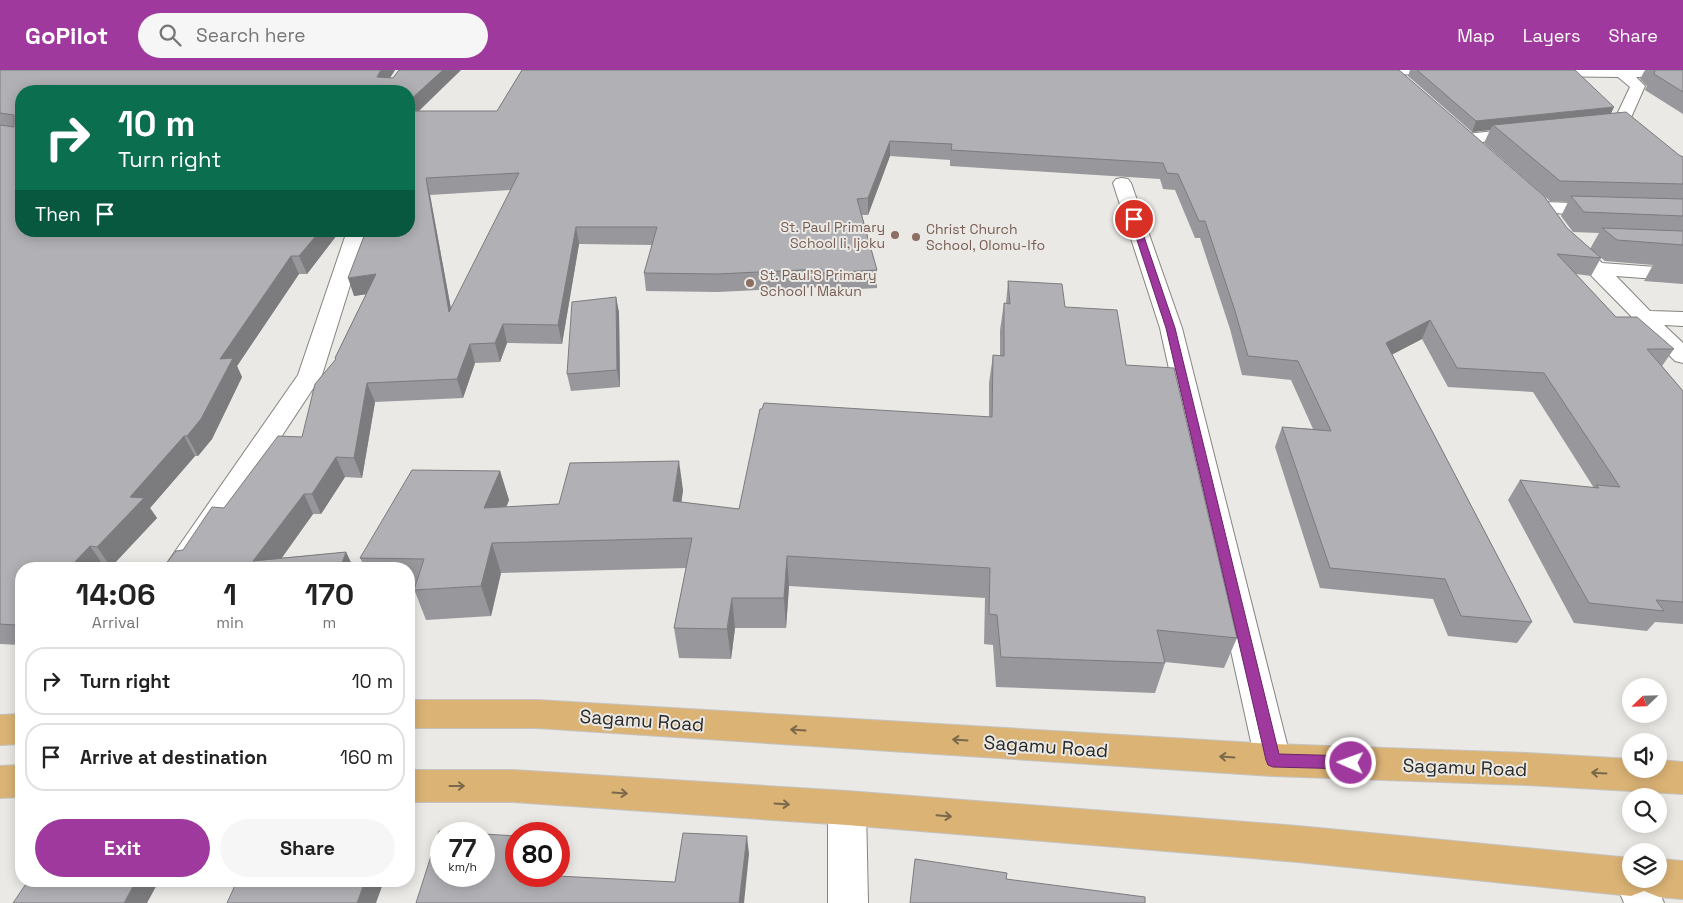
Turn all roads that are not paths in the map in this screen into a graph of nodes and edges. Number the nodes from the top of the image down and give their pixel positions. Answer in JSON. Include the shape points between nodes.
{"nodes":[{"id":1,"x":1382,"y":70,"type":"edge"},
{"id":2,"x":1390,"y":70,"type":"edge"},
{"id":3,"x":1452,"y":70,"type":"edge"},
{"id":4,"x":1526,"y":72,"type":"edge"},
{"id":5,"x":1683,"y":73,"type":"edge"},
{"id":6,"x":1623,"y":74,"type":"junction"},
{"id":7,"x":1411,"y":89,"type":"edge"},
{"id":8,"x":1621,"y":123,"type":"junction"},
{"id":9,"x":1602,"y":125,"type":"edge"},
{"id":10,"x":1544,"y":131,"type":"edge"},
{"id":11,"x":1487,"y":158,"type":"edge"},
{"id":12,"x":1683,"y":173,"type":"edge"},
{"id":13,"x":1122,"y":183,"type":"dead end"},
{"id":14,"x":1529,"y":195,"type":"edge"},
{"id":15,"x":1544,"y":208,"type":"junction"},
{"id":16,"x":1623,"y":210,"type":"edge"},
{"id":17,"x":1560,"y":232,"type":"junction"},
{"id":18,"x":355,"y":237,"type":"edge"},
{"id":19,"x":1595,"y":241,"type":"dead end"},
{"id":20,"x":1598,"y":269,"type":"junction"},
{"id":21,"x":1683,"y":275,"type":"edge"},
{"id":22,"x":1641,"y":316,"type":"junction"},
{"id":23,"x":1683,"y":319,"type":"edge"},
{"id":24,"x":1683,"y":356,"type":"edge"},
{"id":25,"x":183,"y":562,"type":"edge"},
{"id":26,"x":415,"y":714,"type":"edge"},
{"id":27,"x":15,"y":729,"type":"edge"},
{"id":28,"x":0,"y":730,"type":"edge"},
{"id":29,"x":1273,"y":760,"type":"junction"},
{"id":30,"x":1683,"y":778,"type":"edge"},
{"id":31,"x":15,"y":781,"type":"edge"},
{"id":32,"x":0,"y":782,"type":"edge"},
{"id":33,"x":415,"y":786,"type":"edge"},
{"id":34,"x":847,"y":808,"type":"junction"},
{"id":35,"x":1622,"y":877,"type":"edge"},
{"id":36,"x":1667,"y":879,"type":"edge"},
{"id":37,"x":1683,"y":880,"type":"edge"},
{"id":38,"x":1637,"y":888,"type":"edge"},
{"id":39,"x":848,"y":903,"type":"edge"},
{"id":40,"x":1644,"y":903,"type":"edge"}],
"edges":[{"from":1,"to":2,"type":"street"},
{"from":2,"to":3,"type":"street"},
{"from":2,"to":7,"type":"street"},
{"from":4,"to":6,"type":"street"},
{"from":5,"to":6,"type":"street"},
{"from":6,"to":8,"type":"street","via":[[1638,86]]},
{"from":8,"to":9,"type":"street"},
{"from":8,"to":12,"type":"street"},
{"from":10,"to":11,"type":"street","via":[[1459,133]]},
{"from":13,"to":29,"type":"street","via":[[1171,328]]},
{"from":14,"to":15,"type":"street"},
{"from":15,"to":16,"type":"street"},
{"from":15,"to":17,"type":"street"},
{"from":17,"to":19,"type":"street"},
{"from":17,"to":20,"type":"street"},
{"from":18,"to":25,"type":"street","via":[[310,375]]},
{"from":20,"to":21,"type":"street"},
{"from":20,"to":22,"type":"street"},
{"from":22,"to":23,"type":"street"},
{"from":22,"to":24,"type":"street"},
{"from":29,"to":26,"type":"highway","name":"Sagamu Road","one_way":true,"via":[[537,714]]},
{"from":27,"to":28,"type":"highway"},
{"from":30,"to":29,"type":"highway","name":"Sagamu Road","one_way":true},
{"from":31,"to":32,"type":"highway"},
{"from":33,"to":34,"type":"highway","one_way":true,"via":[[513,786]]},
{"from":34,"to":35,"type":"highway","one_way":true,"via":[[1298,844]]},
{"from":34,"to":39,"type":"street"},
{"from":36,"to":37,"type":"highway"},
{"from":38,"to":40,"type":"street"}]}
